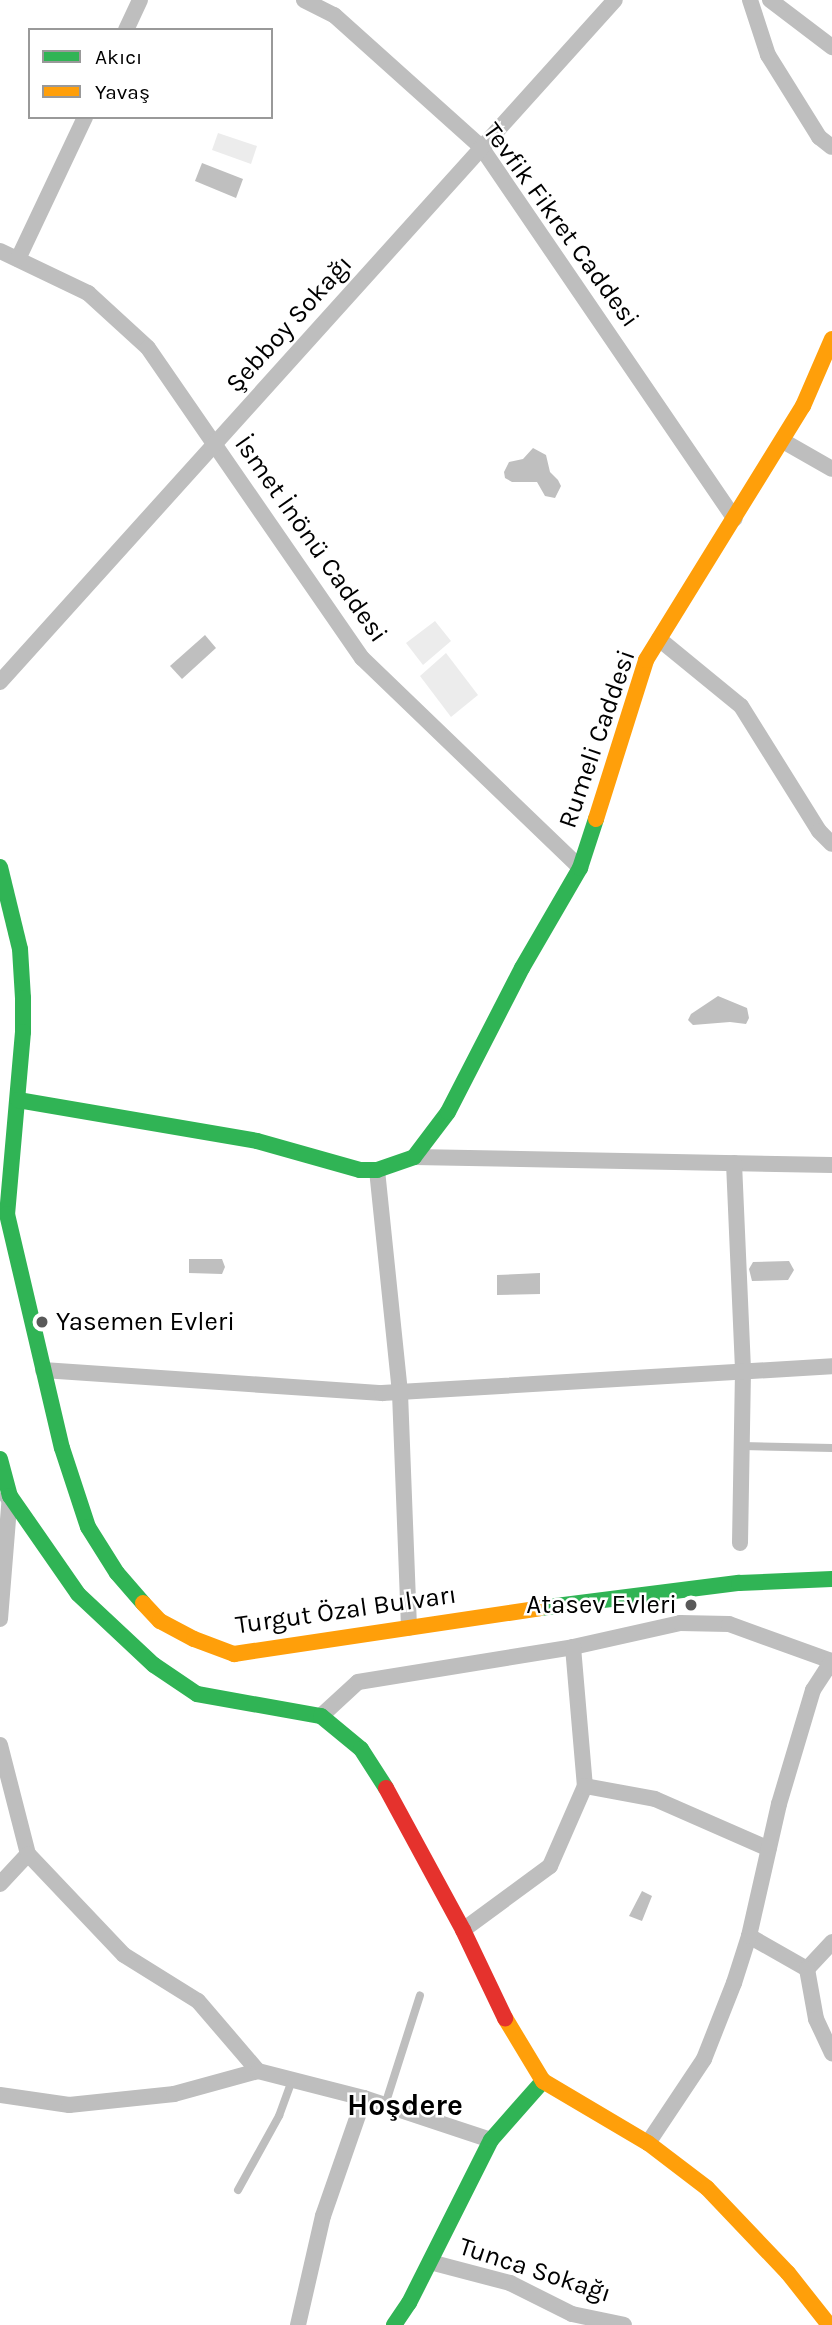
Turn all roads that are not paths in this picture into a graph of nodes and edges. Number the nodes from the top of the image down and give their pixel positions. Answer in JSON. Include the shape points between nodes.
{"nodes":[{"id":1,"x":140,"y":0,"type":"edge"},
{"id":2,"x":304,"y":0,"type":"edge"},
{"id":3,"x":615,"y":0,"type":"edge"},
{"id":4,"x":750,"y":0,"type":"edge"},
{"id":5,"x":770,"y":0,"type":"edge"},
{"id":6,"x":127,"y":28,"type":"edge"},
{"id":7,"x":832,"y":47,"type":"edge"},
{"id":8,"x":84,"y":119,"type":"edge"},
{"id":9,"x":481,"y":146,"type":"junction"},
{"id":10,"x":832,"y":147,"type":"edge"},
{"id":11,"x":0,"y":251,"type":"edge"},
{"id":12,"x":18,"y":259,"type":"junction"},
{"id":13,"x":832,"y":339,"type":"edge"},
{"id":14,"x":783,"y":441,"type":"junction"},
{"id":15,"x":215,"y":443,"type":"junction"},
{"id":16,"x":832,"y":468,"type":"edge"},
{"id":17,"x":735,"y":519,"type":"junction"},
{"id":18,"x":659,"y":639,"type":"junction"},
{"id":19,"x":0,"y":682,"type":"edge"},
{"id":20,"x":832,"y":844,"type":"edge"},
{"id":21,"x":0,"y":867,"type":"edge"},
{"id":22,"x":580,"y":868,"type":"junction"},
{"id":23,"x":18,"y":1100,"type":"junction"},
{"id":24,"x":414,"y":1157,"type":"junction"},
{"id":25,"x":734,"y":1163,"type":"junction"},
{"id":26,"x":832,"y":1165,"type":"edge"},
{"id":27,"x":377,"y":1170,"type":"junction"},
{"id":28,"x":4,"y":1215,"type":"edge"},
{"id":29,"x":832,"y":1366,"type":"edge"},
{"id":30,"x":43,"y":1370,"type":"junction"},
{"id":31,"x":743,"y":1371,"type":"junction"},
{"id":32,"x":400,"y":1393,"type":"junction"},
{"id":33,"x":742,"y":1446,"type":"junction"},
{"id":34,"x":832,"y":1448,"type":"edge"},
{"id":35,"x":0,"y":1459,"type":"edge"},
{"id":36,"x":5,"y":1498,"type":"edge"},
{"id":37,"x":740,"y":1543,"type":"dead end"},
{"id":38,"x":832,"y":1579,"type":"edge"},
{"id":39,"x":0,"y":1619,"type":"edge"},
{"id":40,"x":409,"y":1628,"type":"junction"},
{"id":41,"x":573,"y":1647,"type":"junction"},
{"id":42,"x":832,"y":1661,"type":"edge"},
{"id":43,"x":321,"y":1716,"type":"junction"},
{"id":44,"x":0,"y":1745,"type":"edge"},
{"id":45,"x":585,"y":1786,"type":"junction"},
{"id":46,"x":769,"y":1849,"type":"junction"},
{"id":47,"x":28,"y":1854,"type":"junction"},
{"id":48,"x":0,"y":1884,"type":"edge"},
{"id":49,"x":463,"y":1930,"type":"junction"},
{"id":50,"x":749,"y":1936,"type":"junction"},
{"id":51,"x":832,"y":1942,"type":"edge"},
{"id":52,"x":807,"y":1969,"type":"junction"},
{"id":53,"x":420,"y":1995,"type":"dead end"},
{"id":54,"x":832,"y":2053,"type":"edge"},
{"id":55,"x":258,"y":2071,"type":"junction"},
{"id":56,"x":292,"y":2080,"type":"junction"},
{"id":57,"x":543,"y":2081,"type":"junction"},
{"id":58,"x":0,"y":2095,"type":"edge"},
{"id":59,"x":364,"y":2098,"type":"junction"},
{"id":60,"x":385,"y":2105,"type":"junction"},
{"id":61,"x":491,"y":2140,"type":"junction"},
{"id":62,"x":648,"y":2143,"type":"junction"},
{"id":63,"x":238,"y":2190,"type":"dead end"},
{"id":64,"x":430,"y":2262,"type":"junction"},
{"id":65,"x":830,"y":2324,"type":"edge"},
{"id":66,"x":298,"y":2325,"type":"edge"},
{"id":67,"x":394,"y":2325,"type":"edge"},
{"id":68,"x":624,"y":2325,"type":"edge"}],
"edges":[{"from":1,"to":6,"type":"street"},
{"from":2,"to":9,"type":"street","name":"Tevfik Fikret Caddesi","via":[[334,15]]},
{"from":3,"to":9,"type":"street","name":"Şebboy Sokağı"},
{"from":4,"to":10,"type":"street","via":[[768,55],[819,137]]},
{"from":5,"to":7,"type":"street"},
{"from":8,"to":12,"type":"street"},
{"from":9,"to":15,"type":"street","name":"Şebboy Sokağı"},
{"from":9,"to":17,"type":"street","name":"Tevfik Fikret Caddesi"},
{"from":11,"to":12,"type":"street","name":"İsmet İnönü Caddesi"},
{"from":12,"to":15,"type":"street","name":"İsmet İnönü Caddesi","via":[[88,293],[148,348]]},
{"from":13,"to":14,"type":"street","name":"Rumeli Caddesi"},
{"from":14,"to":16,"type":"street"},
{"from":14,"to":17,"type":"street","name":"Rumeli Caddesi"},
{"from":15,"to":19,"type":"street","name":"Şebboy Sokağı"},
{"from":15,"to":22,"type":"street","name":"İsmet İnönü Caddesi","via":[[362,658]]},
{"from":17,"to":18,"type":"street","name":"Rumeli Caddesi"},
{"from":18,"to":20,"type":"street","via":[[741,706],[819,831]]},
{"from":18,"to":22,"type":"street","name":"Rumeli Caddesi","via":[[646,660]]},
{"from":21,"to":23,"type":"street","name":"Turgut Özal Bulvarı","via":[[20,949],[23,1032]]},
{"from":22,"to":24,"type":"street","name":"Rumeli Caddesi","via":[[448,1112]]},
{"from":23,"to":27,"type":"street","via":[[257,1141],[360,1170]]},
{"from":23,"to":28,"type":"street","name":"Turgut Özal Bulvarı"},
{"from":24,"to":25,"type":"street"},
{"from":24,"to":27,"type":"street"},
{"from":25,"to":26,"type":"street"},
{"from":25,"to":31,"type":"street"},
{"from":27,"to":32,"type":"street"},
{"from":28,"to":30,"type":"street","name":"Turgut Özal Bulvarı"},
{"from":29,"to":31,"type":"street"},
{"from":30,"to":32,"type":"street"},
{"from":30,"to":40,"type":"street","name":"Turgut Özal Bulvarı","via":[[88,1527],[117,1573],[160,1622],[234,1654]]},
{"from":31,"to":32,"type":"street"},
{"from":31,"to":33,"type":"street"},
{"from":32,"to":40,"type":"street"},
{"from":33,"to":34,"type":"lane"},
{"from":33,"to":37,"type":"street"},
{"from":35,"to":36,"type":"street"},
{"from":36,"to":39,"type":"street"},
{"from":36,"to":43,"type":"street","via":[[78,1594],[154,1665],[197,1694]]},
{"from":38,"to":40,"type":"street","name":"Turgut Özal Bulvarı","via":[[739,1583]]},
{"from":41,"to":42,"type":"street","via":[[680,1623],[729,1624]]},
{"from":41,"to":43,"type":"street","via":[[358,1682]]},
{"from":41,"to":45,"type":"street"},
{"from":42,"to":46,"type":"street","via":[[813,1690]]},
{"from":43,"to":49,"type":"street","via":[[361,1749],[395,1801]]},
{"from":44,"to":47,"type":"street"},
{"from":45,"to":46,"type":"street","via":[[655,1799]]},
{"from":45,"to":49,"type":"street","via":[[550,1866]]},
{"from":46,"to":50,"type":"street"},
{"from":47,"to":48,"type":"street"},
{"from":47,"to":55,"type":"street","via":[[124,1955],[198,2001]]},
{"from":49,"to":57,"type":"street","via":[[496,2003]]},
{"from":50,"to":52,"type":"street"},
{"from":50,"to":62,"type":"street","via":[[704,2059]]},
{"from":51,"to":52,"type":"street"},
{"from":52,"to":54,"type":"street","via":[[816,2019]]},
{"from":53,"to":60,"type":"lane"},
{"from":55,"to":56,"type":"street"},
{"from":55,"to":58,"type":"street","via":[[174,2094],[82,2104]]},
{"from":56,"to":59,"type":"street"},
{"from":56,"to":63,"type":"lane","via":[[279,2116]]},
{"from":57,"to":61,"type":"street"},
{"from":57,"to":62,"type":"street"},
{"from":59,"to":60,"type":"street"},
{"from":59,"to":66,"type":"street","via":[[323,2217]]},
{"from":60,"to":61,"type":"street"},
{"from":61,"to":64,"type":"street"},
{"from":62,"to":65,"type":"street","via":[[707,2188]]},
{"from":64,"to":67,"type":"street"},
{"from":64,"to":68,"type":"street","name":"Tunca Sokağı","via":[[510,2283],[572,2314]]}]}
